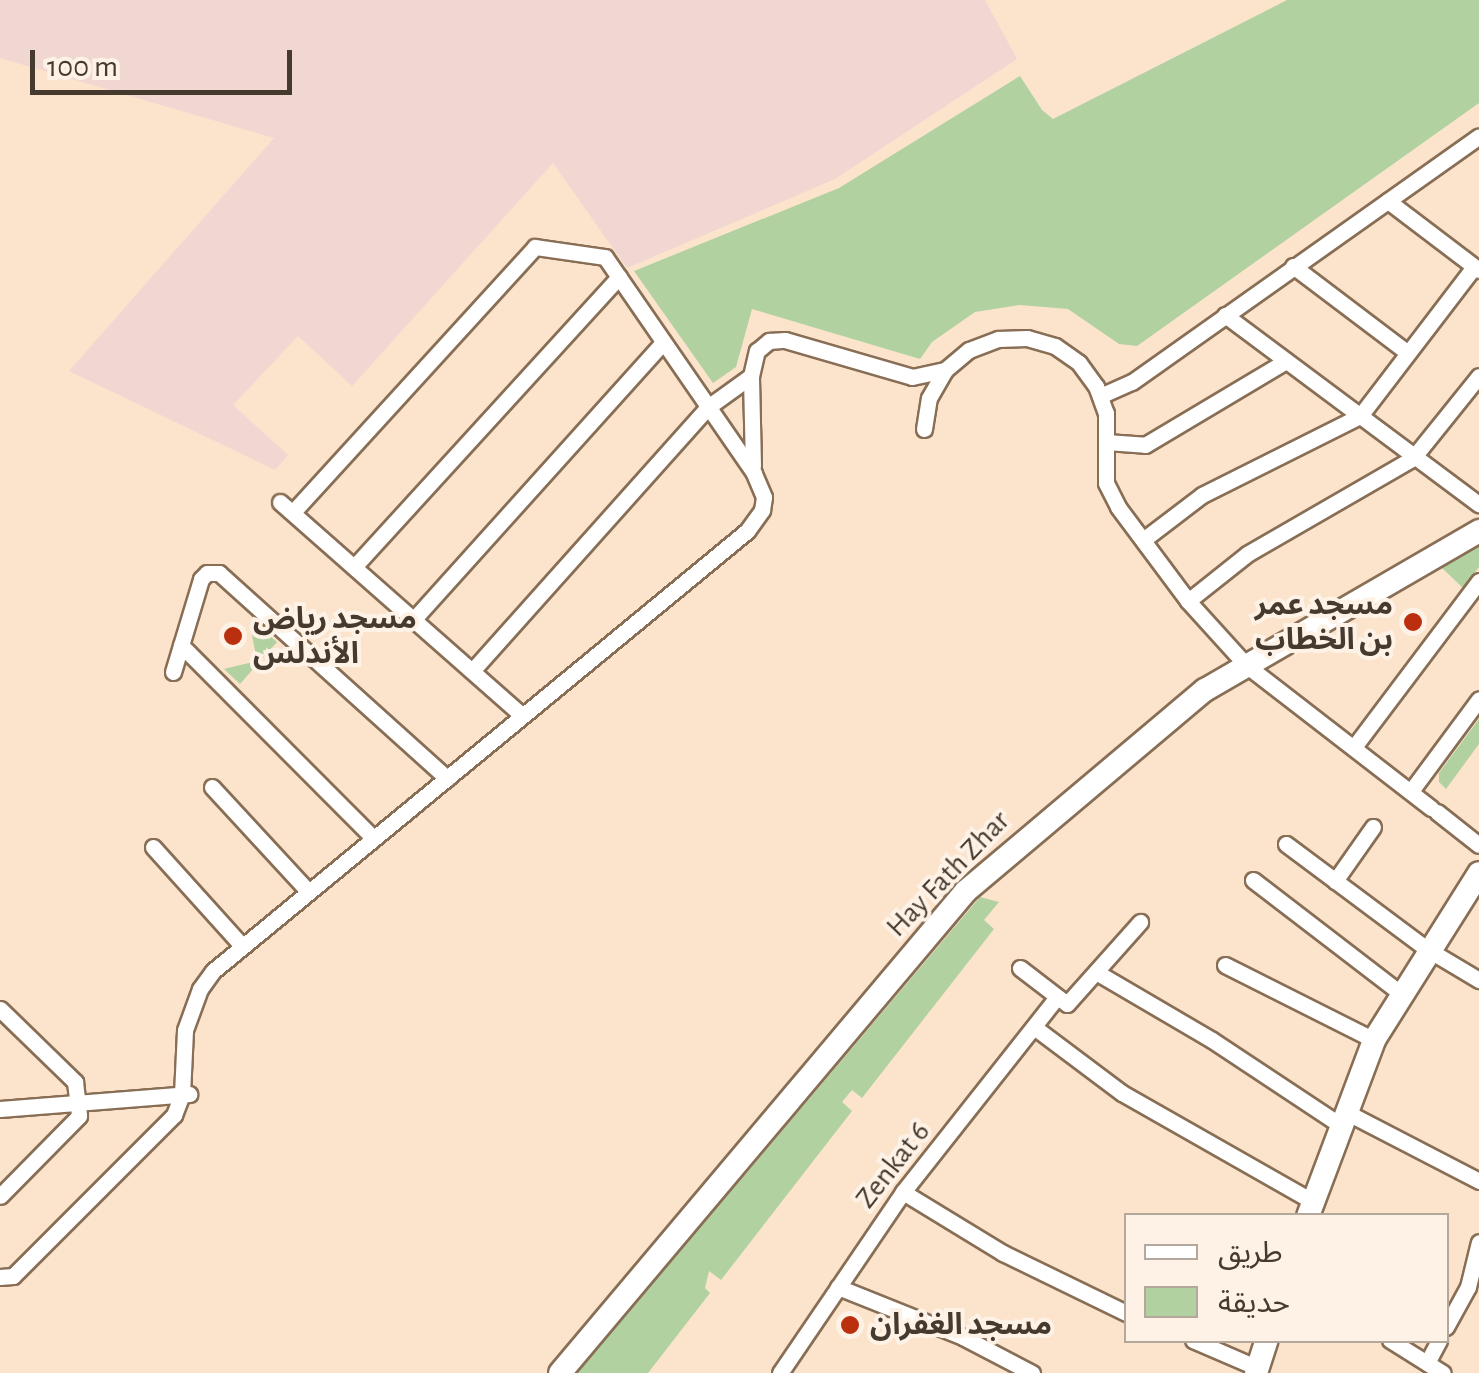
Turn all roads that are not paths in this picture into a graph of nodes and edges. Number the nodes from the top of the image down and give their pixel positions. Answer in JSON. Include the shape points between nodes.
{"nodes":[{"id":1,"x":1479,"y":136,"type":"edge"},
{"id":2,"x":1388,"y":200,"type":"junction"},
{"id":3,"x":1294,"y":266,"type":"junction"},
{"id":4,"x":1477,"y":268,"type":"edge"},
{"id":5,"x":619,"y":277,"type":"junction"},
{"id":6,"x":1225,"y":314,"type":"junction"},
{"id":7,"x":663,"y":342,"type":"junction"},
{"id":8,"x":1408,"y":353,"type":"junction"},
{"id":9,"x":1286,"y":361,"type":"junction"},
{"id":10,"x":945,"y":370,"type":"junction"},
{"id":11,"x":750,"y":376,"type":"junction"},
{"id":12,"x":1479,"y":376,"type":"edge"},
{"id":13,"x":1100,"y":396,"type":"junction"},
{"id":14,"x":708,"y":407,"type":"junction"},
{"id":15,"x":1360,"y":416,"type":"junction"},
{"id":16,"x":924,"y":429,"type":"dead end"},
{"id":17,"x":1106,"y":442,"type":"junction"},
{"id":18,"x":1413,"y":458,"type":"junction"},
{"id":19,"x":754,"y":473,"type":"junction"},
{"id":20,"x":1479,"y":504,"type":"edge"},
{"id":21,"x":1479,"y":530,"type":"edge"},
{"id":22,"x":1143,"y":540,"type":"junction"},
{"id":23,"x":354,"y":567,"type":"junction"},
{"id":24,"x":1479,"y":581,"type":"edge"},
{"id":25,"x":1188,"y":600,"type":"junction"},
{"id":26,"x":414,"y":619,"type":"junction"},
{"id":27,"x":181,"y":645,"type":"junction"},
{"id":28,"x":1246,"y":664,"type":"junction"},
{"id":29,"x":472,"y":671,"type":"junction"},
{"id":30,"x":173,"y":672,"type":"dead end"},
{"id":31,"x":1479,"y":699,"type":"edge"},
{"id":32,"x":522,"y":715,"type":"junction"},
{"id":33,"x":1354,"y":747,"type":"junction"},
{"id":34,"x":446,"y":778,"type":"junction"},
{"id":35,"x":212,"y":787,"type":"dead end"},
{"id":36,"x":1411,"y":791,"type":"junction"},
{"id":37,"x":1373,"y":827,"type":"dead end"},
{"id":38,"x":373,"y":838,"type":"junction"},
{"id":39,"x":1286,"y":844,"type":"dead end"},
{"id":40,"x":1479,"y":845,"type":"edge"},
{"id":41,"x":153,"y":848,"type":"dead end"},
{"id":42,"x":1479,"y":874,"type":"edge"},
{"id":43,"x":1253,"y":880,"type":"dead end"},
{"id":44,"x":1335,"y":880,"type":"junction"},
{"id":45,"x":309,"y":892,"type":"junction"},
{"id":46,"x":1140,"y":922,"type":"dead end"},
{"id":47,"x":242,"y":946,"type":"junction"},
{"id":48,"x":1427,"y":949,"type":"junction"},
{"id":49,"x":1225,"y":964,"type":"dead end"},
{"id":50,"x":1020,"y":968,"type":"dead end"},
{"id":51,"x":1096,"y":972,"type":"junction"},
{"id":52,"x":1479,"y":980,"type":"edge"},
{"id":53,"x":1400,"y":993,"type":"junction"},
{"id":54,"x":1057,"y":997,"type":"junction"},
{"id":55,"x":0,"y":1009,"type":"edge"},
{"id":56,"x":1034,"y":1027,"type":"junction"},
{"id":57,"x":1374,"y":1040,"type":"junction"},
{"id":58,"x":186,"y":1094,"type":"junction"},
{"id":59,"x":78,"y":1102,"type":"junction"},
{"id":60,"x":0,"y":1109,"type":"edge"},
{"id":61,"x":1341,"y":1118,"type":"junction"},
{"id":62,"x":1479,"y":1182,"type":"edge"},
{"id":63,"x":903,"y":1192,"type":"junction"},
{"id":64,"x":0,"y":1196,"type":"edge"},
{"id":65,"x":1310,"y":1208,"type":"edge"},
{"id":66,"x":1479,"y":1242,"type":"edge"},
{"id":67,"x":0,"y":1277,"type":"edge"},
{"id":68,"x":838,"y":1287,"type":"junction"},
{"id":69,"x":1124,"y":1312,"type":"edge"},
{"id":70,"x":1449,"y":1322,"type":"edge"},
{"id":71,"x":1200,"y":1343,"type":"edge"},
{"id":72,"x":1266,"y":1343,"type":"edge"},
{"id":73,"x":1395,"y":1343,"type":"edge"},
{"id":74,"x":1437,"y":1343,"type":"edge"},
{"id":75,"x":1427,"y":1363,"type":"junction"},
{"id":76,"x":1257,"y":1370,"type":"edge"},
{"id":77,"x":560,"y":1373,"type":"edge"},
{"id":78,"x":780,"y":1373,"type":"edge"},
{"id":79,"x":1032,"y":1373,"type":"edge"},
{"id":80,"x":1442,"y":1373,"type":"edge"}],
"edges":[{"from":1,"to":2,"type":"street"},
{"from":2,"to":3,"type":"street"},
{"from":2,"to":4,"type":"street"},
{"from":3,"to":6,"type":"street"},
{"from":3,"to":8,"type":"street"},
{"from":4,"to":8,"type":"street"},
{"from":5,"to":7,"type":"street"},
{"from":5,"to":23,"type":"street"},
{"from":5,"to":23,"type":"street","via":[[605,257],[535,247],[286,507]]},
{"from":6,"to":9,"type":"street"},
{"from":6,"to":13,"type":"street","via":[[1132,382]]},
{"from":7,"to":14,"type":"street"},
{"from":7,"to":26,"type":"street"},
{"from":8,"to":15,"type":"street"},
{"from":9,"to":15,"type":"street"},
{"from":9,"to":17,"type":"street","via":[[1144,445]]},
{"from":10,"to":11,"type":"street","via":[[912,377],[777,340],[757,351]]},
{"from":10,"to":13,"type":"street","via":[[998,338],[1027,338],[1055,346],[1078,363]]},
{"from":10,"to":16,"type":"street","via":[[929,398]]},
{"from":11,"to":14,"type":"street"},
{"from":11,"to":19,"type":"street"},
{"from":12,"to":18,"type":"street"},
{"from":13,"to":17,"type":"street"},
{"from":14,"to":19,"type":"street"},
{"from":14,"to":29,"type":"street"},
{"from":15,"to":18,"type":"street"},
{"from":15,"to":22,"type":"street","via":[[1202,494]]},
{"from":17,"to":22,"type":"street","via":[[1106,483]]},
{"from":18,"to":20,"type":"street"},
{"from":18,"to":25,"type":"street","via":[[1247,554]]},
{"from":19,"to":32,"type":"street","via":[[764,497],[756,522]]},
{"from":21,"to":28,"type":"street","name":"Hay Fath Zhar"},
{"from":22,"to":25,"type":"street"},
{"from":23,"to":26,"type":"street"},
{"from":24,"to":33,"type":"street"},
{"from":25,"to":28,"type":"street"},
{"from":26,"to":29,"type":"street"},
{"from":27,"to":30,"type":"street"},
{"from":27,"to":34,"type":"street","via":[[202,579],[219,573]]},
{"from":27,"to":38,"type":"street"},
{"from":28,"to":33,"type":"street"},
{"from":28,"to":77,"type":"street","name":"Hay Fath Zhar","via":[[1204,690],[966,891]]},
{"from":29,"to":32,"type":"street"},
{"from":31,"to":36,"type":"street"},
{"from":32,"to":34,"type":"street"},
{"from":33,"to":36,"type":"street"},
{"from":34,"to":38,"type":"street"},
{"from":35,"to":45,"type":"street"},
{"from":36,"to":40,"type":"street"},
{"from":37,"to":44,"type":"street"},
{"from":38,"to":45,"type":"street"},
{"from":39,"to":44,"type":"street"},
{"from":41,"to":47,"type":"street"},
{"from":42,"to":48,"type":"street"},
{"from":43,"to":53,"type":"street"},
{"from":44,"to":48,"type":"street"},
{"from":45,"to":47,"type":"street"},
{"from":46,"to":51,"type":"street"},
{"from":47,"to":58,"type":"street","via":[[213,971],[192,1006],[185,1030]]},
{"from":48,"to":52,"type":"street"},
{"from":48,"to":53,"type":"street"},
{"from":49,"to":57,"type":"street"},
{"from":50,"to":54,"type":"street"},
{"from":51,"to":54,"type":"street","via":[[1067,1004]]},
{"from":51,"to":61,"type":"street"},
{"from":53,"to":57,"type":"street"},
{"from":54,"to":56,"type":"street","name":"Zenkat 6"},
{"from":55,"to":59,"type":"street","via":[[76,1082]]},
{"from":56,"to":63,"type":"street","name":"Zenkat 6"},
{"from":56,"to":65,"type":"street","via":[[1122,1093]]},
{"from":57,"to":61,"type":"street"},
{"from":58,"to":59,"type":"street"},
{"from":58,"to":67,"type":"street","via":[[174,1115],[14,1276]]},
{"from":59,"to":60,"type":"street"},
{"from":59,"to":64,"type":"street","via":[[79,1116]]},
{"from":61,"to":62,"type":"street"},
{"from":61,"to":65,"type":"street"},
{"from":63,"to":68,"type":"street","name":"Zenkat 6"},
{"from":63,"to":69,"type":"street","via":[[1003,1253]]},
{"from":66,"to":70,"type":"street","via":[[1468,1287]]},
{"from":68,"to":78,"type":"street","name":"Zenkat 6"},
{"from":68,"to":79,"type":"street"},
{"from":71,"to":76,"type":"street"},
{"from":72,"to":76,"type":"street"},
{"from":73,"to":75,"type":"street"},
{"from":74,"to":75,"type":"street"},
{"from":75,"to":80,"type":"street"}]}
